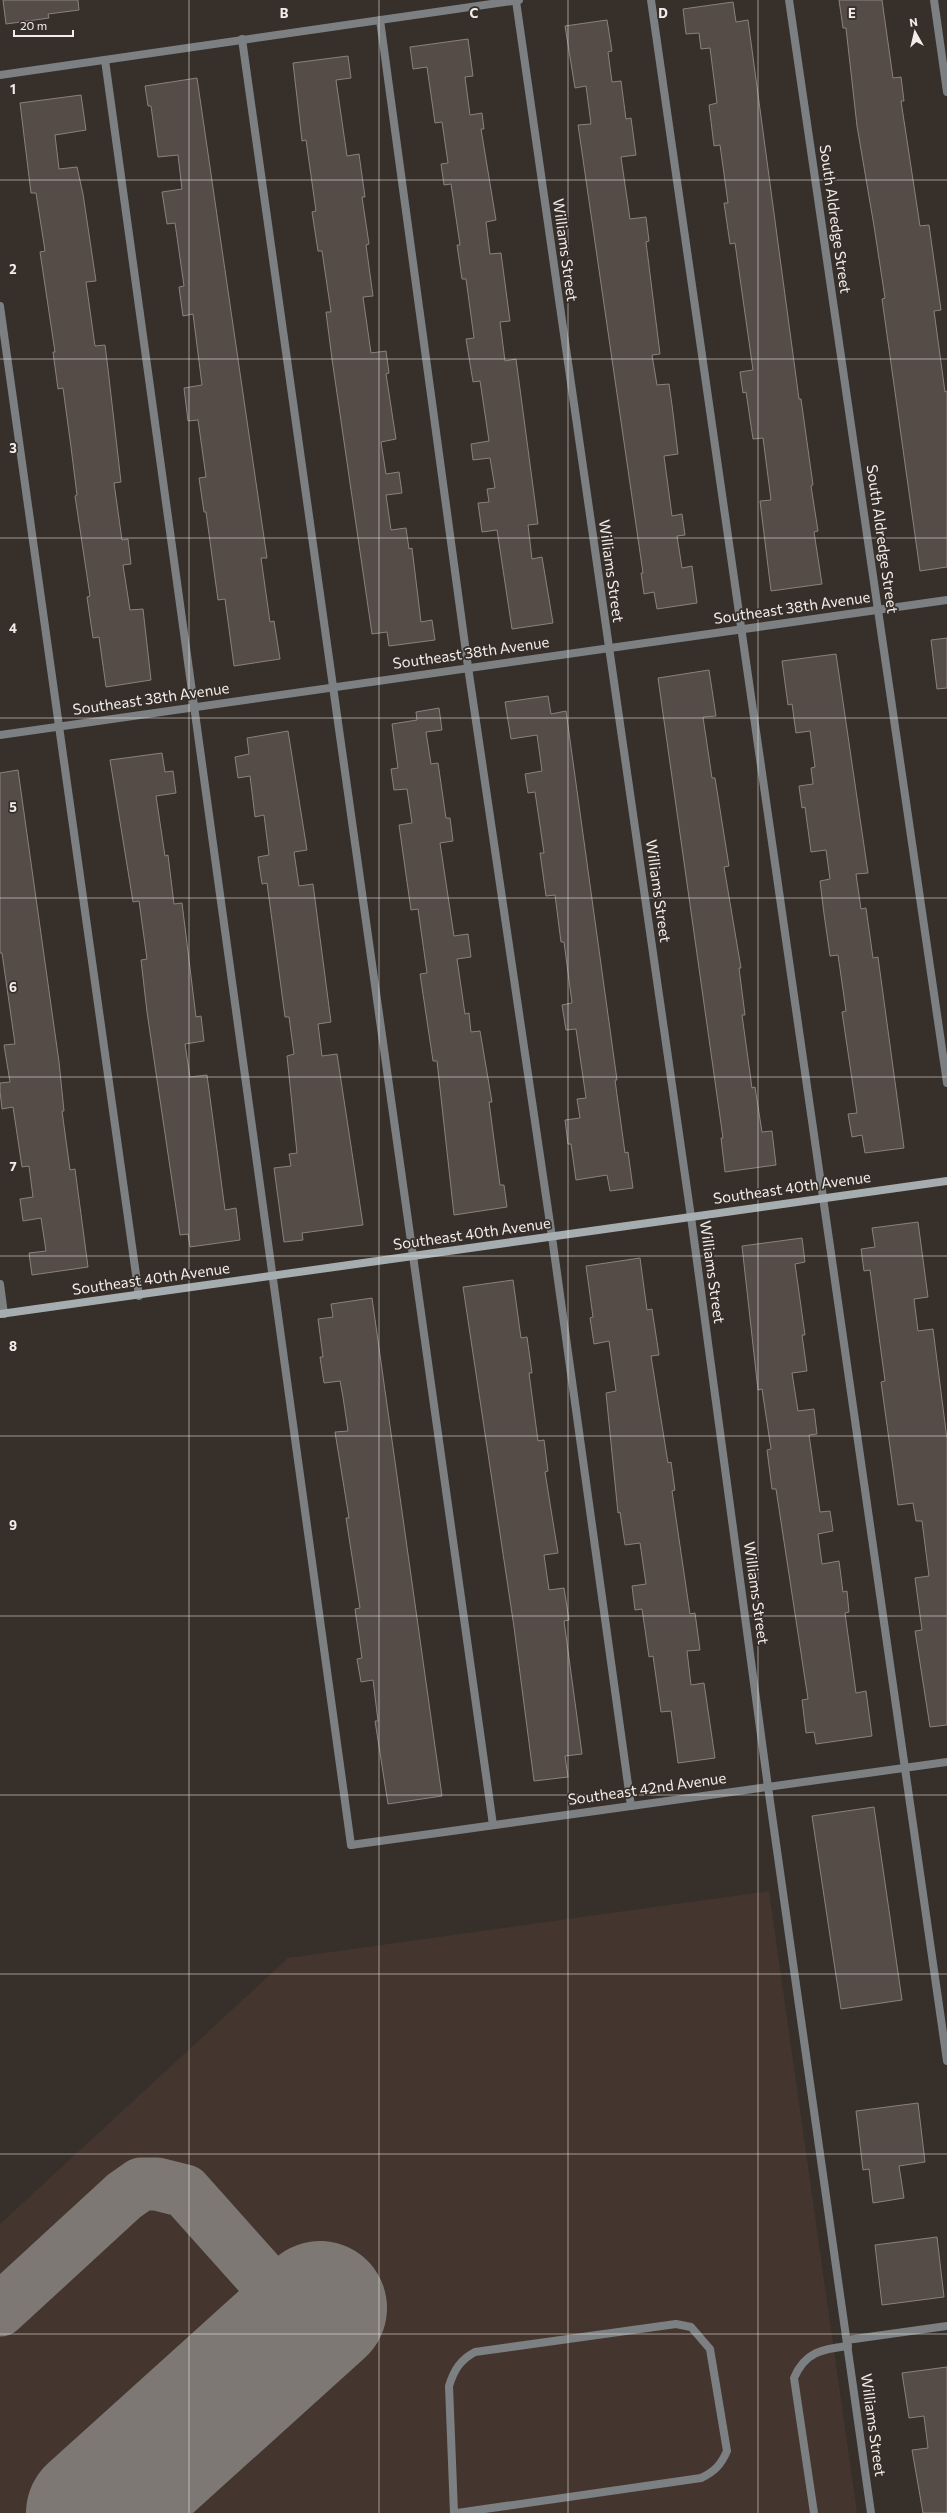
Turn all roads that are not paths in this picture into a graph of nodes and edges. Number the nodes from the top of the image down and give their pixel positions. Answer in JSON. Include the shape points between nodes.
{"nodes":[{"id":1,"x":516,"y":0,"type":"edge"},
{"id":2,"x":519,"y":0,"type":"edge"},
{"id":3,"x":651,"y":0,"type":"edge"},
{"id":4,"x":789,"y":0,"type":"edge"},
{"id":5,"x":934,"y":0,"type":"edge"},
{"id":6,"x":380,"y":20,"type":"junction"},
{"id":7,"x":242,"y":39,"type":"junction"},
{"id":8,"x":105,"y":60,"type":"junction"},
{"id":9,"x":0,"y":75,"type":"edge"},
{"id":10,"x":947,"y":92,"type":"edge"},
{"id":11,"x":0,"y":306,"type":"edge"},
{"id":12,"x":947,"y":600,"type":"edge"},
{"id":13,"x":879,"y":610,"type":"junction"},
{"id":14,"x":741,"y":630,"type":"junction"},
{"id":15,"x":608,"y":649,"type":"junction"},
{"id":16,"x":468,"y":667,"type":"junction"},
{"id":17,"x":334,"y":688,"type":"junction"},
{"id":18,"x":196,"y":707,"type":"junction"},
{"id":19,"x":59,"y":727,"type":"junction"},
{"id":20,"x":0,"y":735,"type":"edge"},
{"id":21,"x":947,"y":1083,"type":"edge"},
{"id":22,"x":947,"y":1181,"type":"edge"},
{"id":23,"x":824,"y":1198,"type":"junction"},
{"id":24,"x":691,"y":1217,"type":"junction"},
{"id":25,"x":552,"y":1237,"type":"junction"},
{"id":26,"x":413,"y":1257,"type":"junction"},
{"id":27,"x":274,"y":1276,"type":"junction"},
{"id":28,"x":0,"y":1284,"type":"edge"},
{"id":29,"x":138,"y":1296,"type":"junction"},
{"id":30,"x":2,"y":1314,"type":"edge"},
{"id":31,"x":947,"y":1762,"type":"edge"},
{"id":32,"x":906,"y":1767,"type":"junction"},
{"id":33,"x":768,"y":1787,"type":"junction"},
{"id":34,"x":631,"y":1806,"type":"junction"},
{"id":35,"x":493,"y":1825,"type":"junction"},
{"id":36,"x":947,"y":2061,"type":"edge"},
{"id":37,"x":947,"y":2326,"type":"edge"},
{"id":38,"x":847,"y":2343,"type":"junction"},
{"id":39,"x":454,"y":2513,"type":"edge"},
{"id":40,"x":458,"y":2513,"type":"edge"},
{"id":41,"x":814,"y":2513,"type":"edge"},
{"id":42,"x":871,"y":2513,"type":"edge"}],
"edges":[{"from":1,"to":2,"type":"street"},
{"from":1,"to":6,"type":"street"},
{"from":1,"to":15,"type":"street","name":"Williams Street"},
{"from":3,"to":14,"type":"street"},
{"from":4,"to":13,"type":"street","name":"South Aldredge Street"},
{"from":5,"to":10,"type":"street"},
{"from":6,"to":7,"type":"street"},
{"from":6,"to":16,"type":"street"},
{"from":7,"to":8,"type":"street"},
{"from":7,"to":17,"type":"street"},
{"from":8,"to":9,"type":"street"},
{"from":8,"to":18,"type":"street"},
{"from":11,"to":19,"type":"street"},
{"from":12,"to":13,"type":"street","name":"Southeast 38th Avenue"},
{"from":13,"to":14,"type":"street","name":"Southeast 38th Avenue"},
{"from":13,"to":21,"type":"street","name":"South Aldredge Street"},
{"from":14,"to":15,"type":"street","name":"Southeast 38th Avenue"},
{"from":14,"to":23,"type":"street"},
{"from":15,"to":16,"type":"street","name":"Southeast 38th Avenue"},
{"from":15,"to":24,"type":"street","name":"Williams Street"},
{"from":16,"to":17,"type":"street","name":"Southeast 38th Avenue"},
{"from":16,"to":25,"type":"street"},
{"from":17,"to":18,"type":"street","name":"Southeast 38th Avenue"},
{"from":17,"to":26,"type":"street"},
{"from":18,"to":19,"type":"street","name":"Southeast 38th Avenue"},
{"from":18,"to":27,"type":"street"},
{"from":19,"to":20,"type":"street","name":"Southeast 38th Avenue"},
{"from":19,"to":29,"type":"street"},
{"from":22,"to":23,"type":"street","name":"Southeast 40th Avenue"},
{"from":23,"to":24,"type":"street","name":"Southeast 40th Avenue"},
{"from":23,"to":32,"type":"street"},
{"from":24,"to":25,"type":"street","name":"Southeast 40th Avenue"},
{"from":24,"to":33,"type":"street","name":"Williams Street"},
{"from":25,"to":26,"type":"street","name":"Southeast 40th Avenue"},
{"from":25,"to":34,"type":"street"},
{"from":26,"to":27,"type":"street","name":"Southeast 40th Avenue"},
{"from":26,"to":35,"type":"street"},
{"from":27,"to":29,"type":"street","name":"Southeast 40th Avenue"},
{"from":27,"to":35,"type":"street","name":"Southeast 42nd Avenue","via":[[352,1845]]},
{"from":28,"to":30,"type":"street"},
{"from":29,"to":30,"type":"street","name":"Southeast 40th Avenue"},
{"from":31,"to":32,"type":"street","name":"Southeast 42nd Avenue"},
{"from":32,"to":33,"type":"street","name":"Southeast 42nd Avenue"},
{"from":32,"to":36,"type":"street"},
{"from":33,"to":34,"type":"street","name":"Southeast 42nd Avenue"},
{"from":33,"to":38,"type":"street","name":"Williams Street"},
{"from":34,"to":35,"type":"street","name":"Southeast 42nd Avenue"},
{"from":37,"to":38,"type":"street"},
{"from":38,"to":41,"type":"street","via":[[808,2356],[794,2378]]},
{"from":38,"to":42,"type":"street","name":"Williams Street"},
{"from":39,"to":40,"type":"street","via":[[449,2386],[454,2372],[463,2359],[475,2352],[676,2324],[692,2328],[710,2350],[727,2451],[713,2472],[701,2478]]}]}
